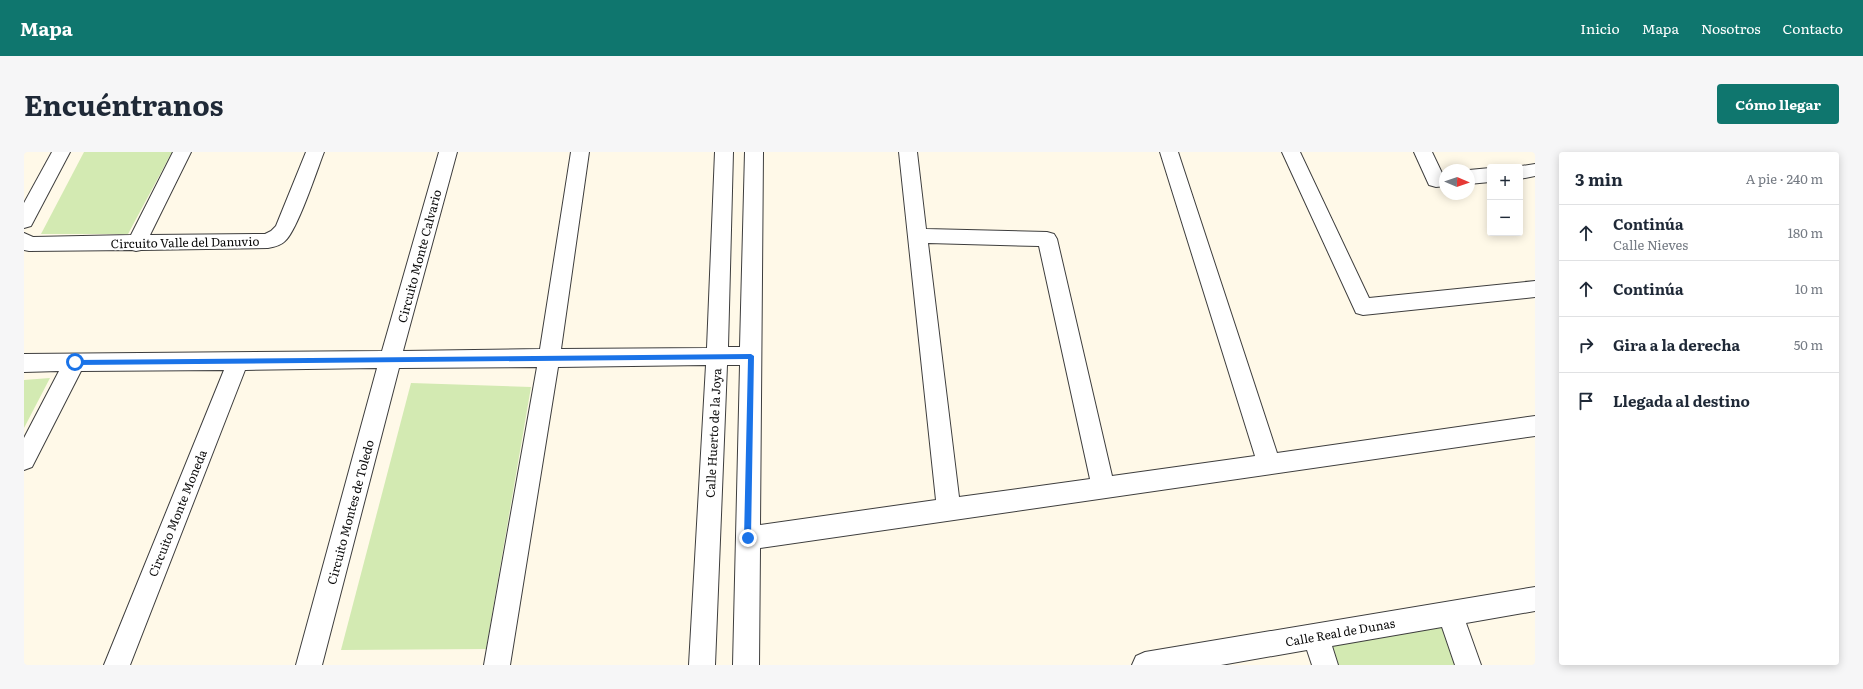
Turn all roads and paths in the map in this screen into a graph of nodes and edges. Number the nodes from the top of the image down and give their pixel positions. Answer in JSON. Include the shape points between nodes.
{"nodes":[{"id":1,"x":61,"y":152,"type":"edge"},
{"id":2,"x":182,"y":152,"type":"edge"},
{"id":3,"x":315,"y":152,"type":"edge"},
{"id":4,"x":448,"y":152,"type":"edge"},
{"id":5,"x":580,"y":152,"type":"edge"},
{"id":6,"x":724,"y":152,"type":"edge"},
{"id":7,"x":754,"y":152,"type":"edge"},
{"id":8,"x":908,"y":152,"type":"edge"},
{"id":9,"x":1169,"y":152,"type":"edge"},
{"id":10,"x":1291,"y":152,"type":"edge"},
{"id":11,"x":1422,"y":152,"type":"edge"},
{"id":12,"x":1535,"y":170,"type":"edge"},
{"id":13,"x":1523,"y":172,"type":"edge"},
{"id":14,"x":1487,"y":175,"type":"edge"},
{"id":15,"x":1475,"y":176,"type":"edge"},
{"id":16,"x":1439,"y":180,"type":"edge"},
{"id":17,"x":24,"y":221,"type":"edge"},
{"id":18,"x":918,"y":236,"type":"junction"},
{"id":19,"x":24,"y":240,"type":"edge"},
{"id":20,"x":136,"y":244,"type":"junction"},
{"id":21,"x":1535,"y":290,"type":"edge"},
{"id":22,"x":751,"y":356,"type":"junction"},
{"id":23,"x":717,"y":357,"type":"junction"},
{"id":24,"x":549,"y":358,"type":"junction"},
{"id":25,"x":390,"y":360,"type":"junction"},
{"id":26,"x":238,"y":361,"type":"junction"},
{"id":27,"x":75,"y":362,"type":"junction"},
{"id":28,"x":24,"y":363,"type":"edge"},
{"id":29,"x":1535,"y":426,"type":"edge"},
{"id":30,"x":24,"y":460,"type":"edge"},
{"id":31,"x":1269,"y":464,"type":"junction"},
{"id":32,"x":1103,"y":487,"type":"junction"},
{"id":33,"x":950,"y":509,"type":"junction"},
{"id":34,"x":748,"y":538,"type":"junction"},
{"id":35,"x":1535,"y":599,"type":"edge"},
{"id":36,"x":1450,"y":614,"type":"junction"},
{"id":37,"x":1316,"y":636,"type":"junction"},
{"id":38,"x":116,"y":665,"type":"edge"},
{"id":39,"x":309,"y":665,"type":"edge"},
{"id":40,"x":497,"y":665,"type":"edge"},
{"id":41,"x":702,"y":665,"type":"edge"},
{"id":42,"x":746,"y":665,"type":"edge"},
{"id":43,"x":1145,"y":665,"type":"edge"},
{"id":44,"x":1325,"y":665,"type":"edge"},
{"id":45,"x":1468,"y":665,"type":"edge"}],
"edges":[{"from":1,"to":17,"type":"street"},
{"from":2,"to":20,"type":"street"},
{"from":3,"to":20,"type":"street","name":"Circuito Valle del Danuvio","via":[[284,229],[278,236],[268,241]]},
{"from":4,"to":25,"type":"street","name":"Circuito Monte Calvario"},
{"from":5,"to":24,"type":"street"},
{"from":6,"to":23,"type":"street","name":"Calle Huerto de la Joya"},
{"from":7,"to":22,"type":"street"},
{"from":8,"to":18,"type":"street"},
{"from":9,"to":31,"type":"street"},
{"from":10,"to":21,"type":"street","via":[[1363,307]]},
{"from":11,"to":16,"type":"street","via":[[1436,180]]},
{"from":12,"to":13,"type":"street"},
{"from":14,"to":15,"type":"street"},
{"from":18,"to":32,"type":"street","via":[[1047,238]]},
{"from":18,"to":33,"type":"street"},
{"from":19,"to":20,"type":"street","name":"Circuito Valle del Danuvio","via":[[29,244]]},
{"from":22,"to":23,"type":"street"},
{"from":22,"to":34,"type":"street"},
{"from":23,"to":24,"type":"street"},
{"from":23,"to":41,"type":"street","name":"Calle Huerto de la Joya"},
{"from":24,"to":25,"type":"street"},
{"from":24,"to":40,"type":"street"},
{"from":25,"to":26,"type":"street"},
{"from":25,"to":39,"type":"street","name":"Circuito Montes de Toledo"},
{"from":26,"to":27,"type":"street"},
{"from":26,"to":38,"type":"street","name":"Circuito Monte Moneda"},
{"from":27,"to":28,"type":"street"},
{"from":27,"to":30,"type":"street"},
{"from":29,"to":31,"type":"street"},
{"from":31,"to":32,"type":"street"},
{"from":32,"to":33,"type":"street"},
{"from":33,"to":34,"type":"street"},
{"from":34,"to":42,"type":"street"},
{"from":35,"to":36,"type":"street","name":"Calle Real de Dunas"},
{"from":36,"to":37,"type":"street","name":"Calle Real de Dunas"},
{"from":36,"to":45,"type":"street"},
{"from":37,"to":43,"type":"street","name":"Calle Real de Dunas"},
{"from":37,"to":44,"type":"street"}]}
